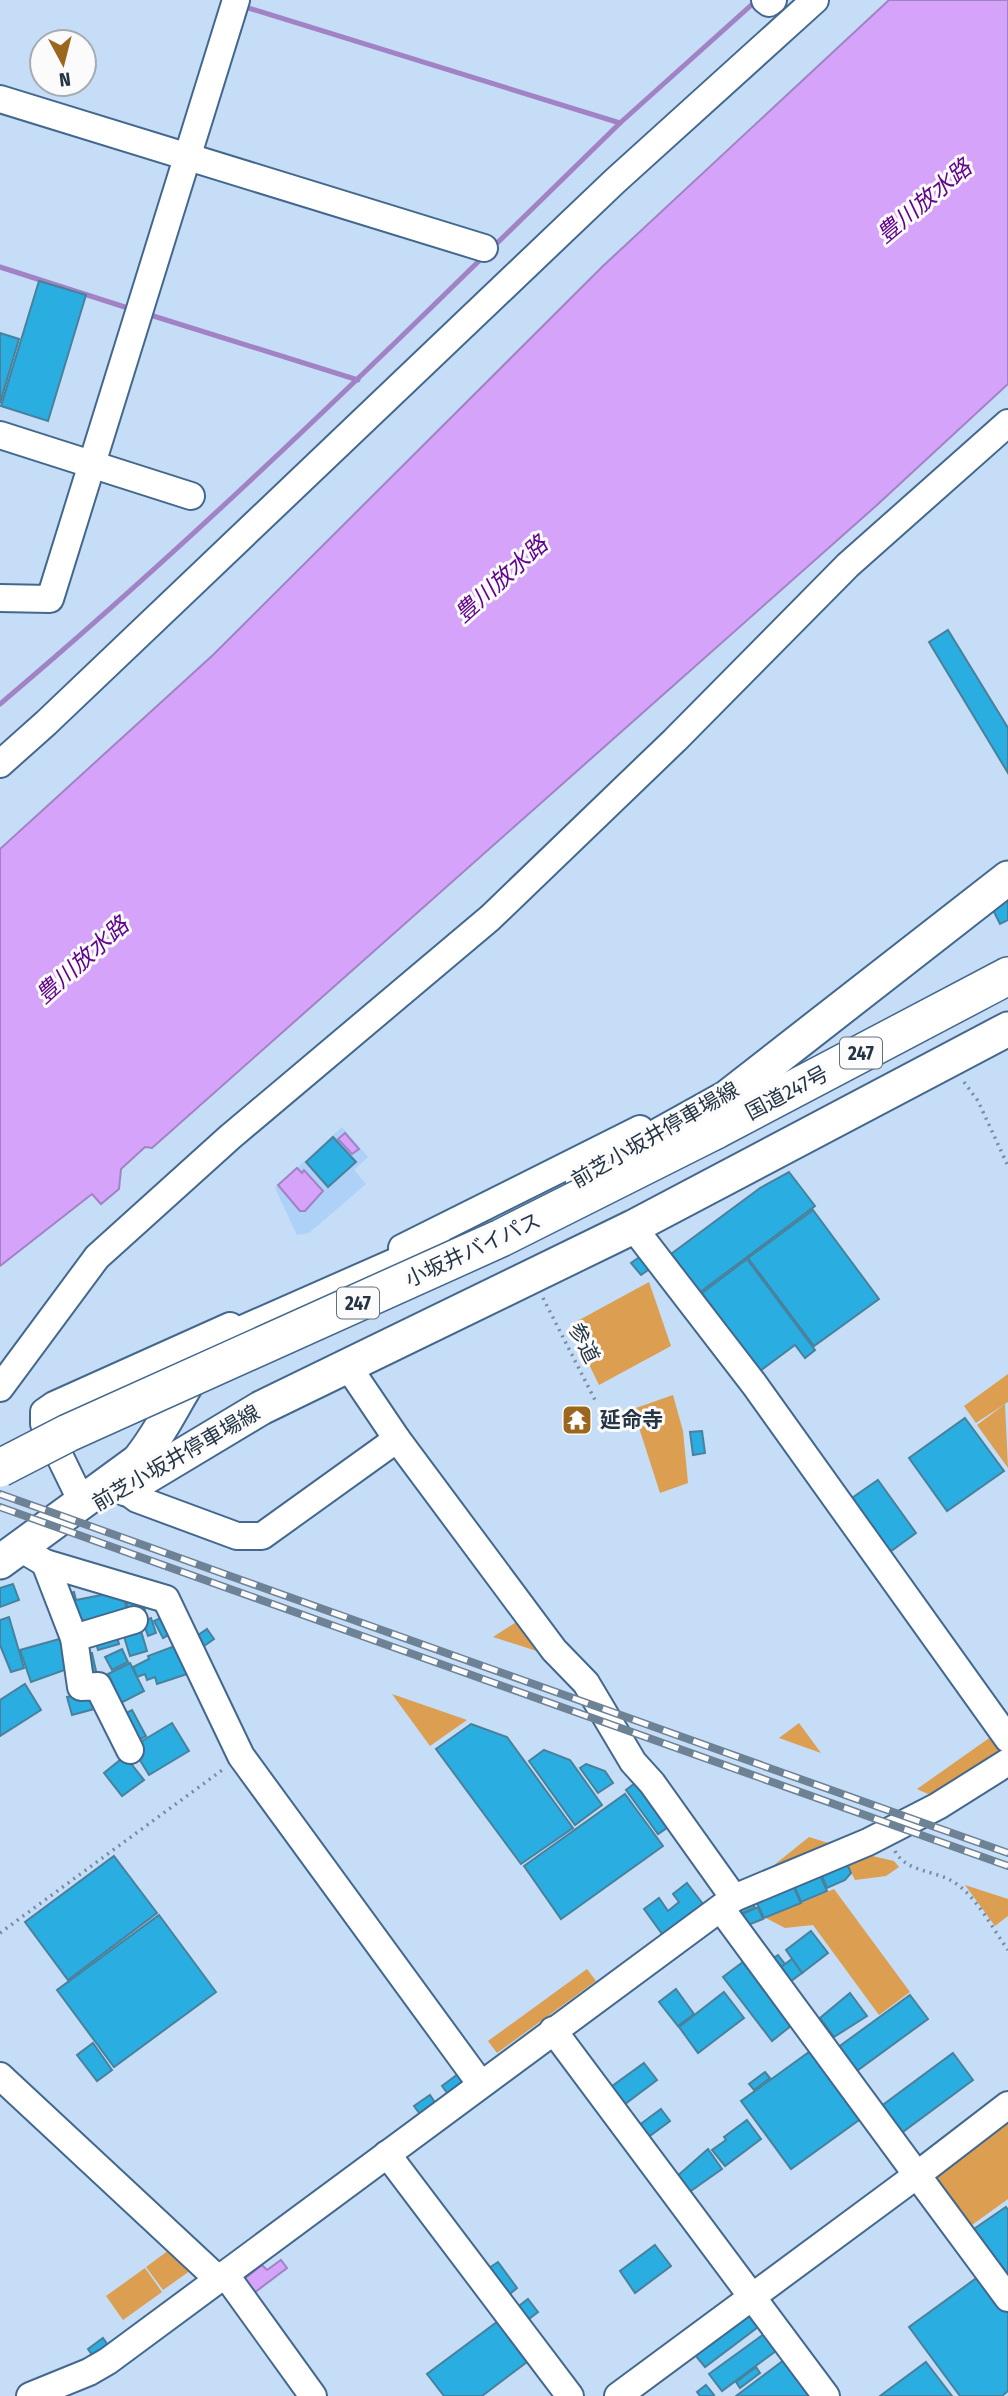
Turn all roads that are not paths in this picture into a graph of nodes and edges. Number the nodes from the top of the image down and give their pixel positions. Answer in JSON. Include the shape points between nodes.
{"nodes":[{"id":1,"x":236,"y":0,"type":"edge"},
{"id":2,"x":765,"y":0,"type":"edge"},
{"id":3,"x":773,"y":0,"type":"edge"},
{"id":4,"x":815,"y":0,"type":"edge"},
{"id":5,"x":0,"y":99,"type":"edge"},
{"id":6,"x":187,"y":158,"type":"junction"},
{"id":7,"x":484,"y":248,"type":"dead end"},
{"id":8,"x":1008,"y":423,"type":"edge"},
{"id":9,"x":0,"y":435,"type":"edge"},
{"id":10,"x":94,"y":465,"type":"junction"},
{"id":11,"x":191,"y":496,"type":"dead end"},
{"id":12,"x":0,"y":598,"type":"edge"},
{"id":13,"x":0,"y":764,"type":"edge"},
{"id":14,"x":1008,"y":878,"type":"edge"},
{"id":15,"x":1008,"y":976,"type":"edge"},
{"id":16,"x":1008,"y":1029,"type":"edge"},
{"id":17,"x":714,"y":1131,"type":"joint"},
{"id":18,"x":653,"y":1140,"type":"junction"},
{"id":19,"x":633,"y":1227,"type":"junction"},
{"id":20,"x":347,"y":1365,"type":"junction"},
{"id":21,"x":0,"y":1388,"type":"edge"},
{"id":22,"x":397,"y":1439,"type":"junction"},
{"id":23,"x":0,"y":1468,"type":"edge"},
{"id":24,"x":125,"y":1490,"type":"junction"},
{"id":25,"x":82,"y":1502,"type":"junction"},
{"id":26,"x":22,"y":1558,"type":"edge"},
{"id":27,"x":134,"y":1620,"type":"dead end"},
{"id":28,"x":74,"y":1638,"type":"junction"},
{"id":29,"x":1008,"y":1739,"type":"edge"},
{"id":30,"x":130,"y":1750,"type":"dead end"},
{"id":31,"x":1008,"y":1762,"type":"edge"},
{"id":32,"x":728,"y":1904,"type":"junction"},
{"id":33,"x":553,"y":2030,"type":"junction"},
{"id":34,"x":0,"y":2076,"type":"edge"},
{"id":35,"x":480,"y":2083,"type":"junction"},
{"id":36,"x":1008,"y":2105,"type":"edge"},
{"id":37,"x":387,"y":2154,"type":"junction"},
{"id":38,"x":916,"y":2175,"type":"junction"},
{"id":39,"x":222,"y":2277,"type":"junction"},
{"id":40,"x":753,"y":2296,"type":"junction"},
{"id":41,"x":1008,"y":2298,"type":"edge"},
{"id":42,"x":30,"y":2396,"type":"edge"},
{"id":43,"x":313,"y":2396,"type":"edge"},
{"id":44,"x":570,"y":2396,"type":"edge"},
{"id":45,"x":618,"y":2396,"type":"edge"},
{"id":46,"x":826,"y":2396,"type":"edge"}],
"edges":[{"from":1,"to":6,"type":"street"},
{"from":2,"to":3,"type":"street"},
{"from":4,"to":13,"type":"street","via":[[605,191]]},
{"from":5,"to":6,"type":"street"},
{"from":6,"to":7,"type":"street"},
{"from":6,"to":10,"type":"street"},
{"from":8,"to":21,"type":"street","via":[[848,565],[490,918],[97,1256]]},
{"from":9,"to":10,"type":"street"},
{"from":10,"to":11,"type":"street"},
{"from":10,"to":12,"type":"street","via":[[50,599]]},
{"from":14,"to":18,"type":"main road","name":"前芝小坂井停車場線","via":[[726,1098]]},
{"from":15,"to":17,"type":"highway","name":"国道247号","number":"247"},
{"from":16,"to":19,"type":"main road","name":"前芝小坂井停車場線"},
{"from":17,"to":23,"type":"highway","name":"小坂井バイパス","number":"247","bridge":true,"via":[[501,1238]]},
{"from":18,"to":25,"type":"main road","name":"前芝小坂井停車場線","via":[[533,1205],[217,1344],[196,1366],[156,1439],[138,1461]]},
{"from":18,"to":25,"type":"street","via":[[646,1126],[385,1256],[54,1405],[44,1412],[44,1424]]},
{"from":19,"to":20,"type":"main road","name":"前芝小坂井停車場線"},
{"from":19,"to":29,"type":"street","via":[[754,1384]]},
{"from":20,"to":22,"type":"street"},
{"from":20,"to":24,"type":"main road","name":"前芝小坂井停車場線","via":[[261,1408]]},
{"from":22,"to":24,"type":"street","via":[[262,1536],[237,1536],[137,1499]]},
{"from":22,"to":32,"type":"street","via":[[554,1650],[586,1683]]},
{"from":24,"to":26,"type":"main road","name":"前芝小坂井停車場線"},
{"from":25,"to":26,"type":"main road","name":"前芝小坂井停車場線"},
{"from":26,"to":28,"type":"street"},
{"from":26,"to":35,"type":"street","via":[[166,1599],[241,1756]]},
{"from":27,"to":28,"type":"street"},
{"from":28,"to":30,"type":"street","via":[[81,1687],[98,1686]]},
{"from":31,"to":32,"type":"street","via":[[868,1842]]},
{"from":32,"to":33,"type":"street"},
{"from":32,"to":38,"type":"street"},
{"from":33,"to":35,"type":"street"},
{"from":33,"to":40,"type":"street"},
{"from":34,"to":39,"type":"street"},
{"from":35,"to":37,"type":"street"},
{"from":36,"to":38,"type":"street"},
{"from":37,"to":39,"type":"street"},
{"from":37,"to":44,"type":"street"},
{"from":38,"to":40,"type":"street"},
{"from":38,"to":41,"type":"street"},
{"from":39,"to":42,"type":"street","via":[[108,2361]]},
{"from":39,"to":43,"type":"street"},
{"from":40,"to":45,"type":"street"},
{"from":40,"to":46,"type":"street"}]}
